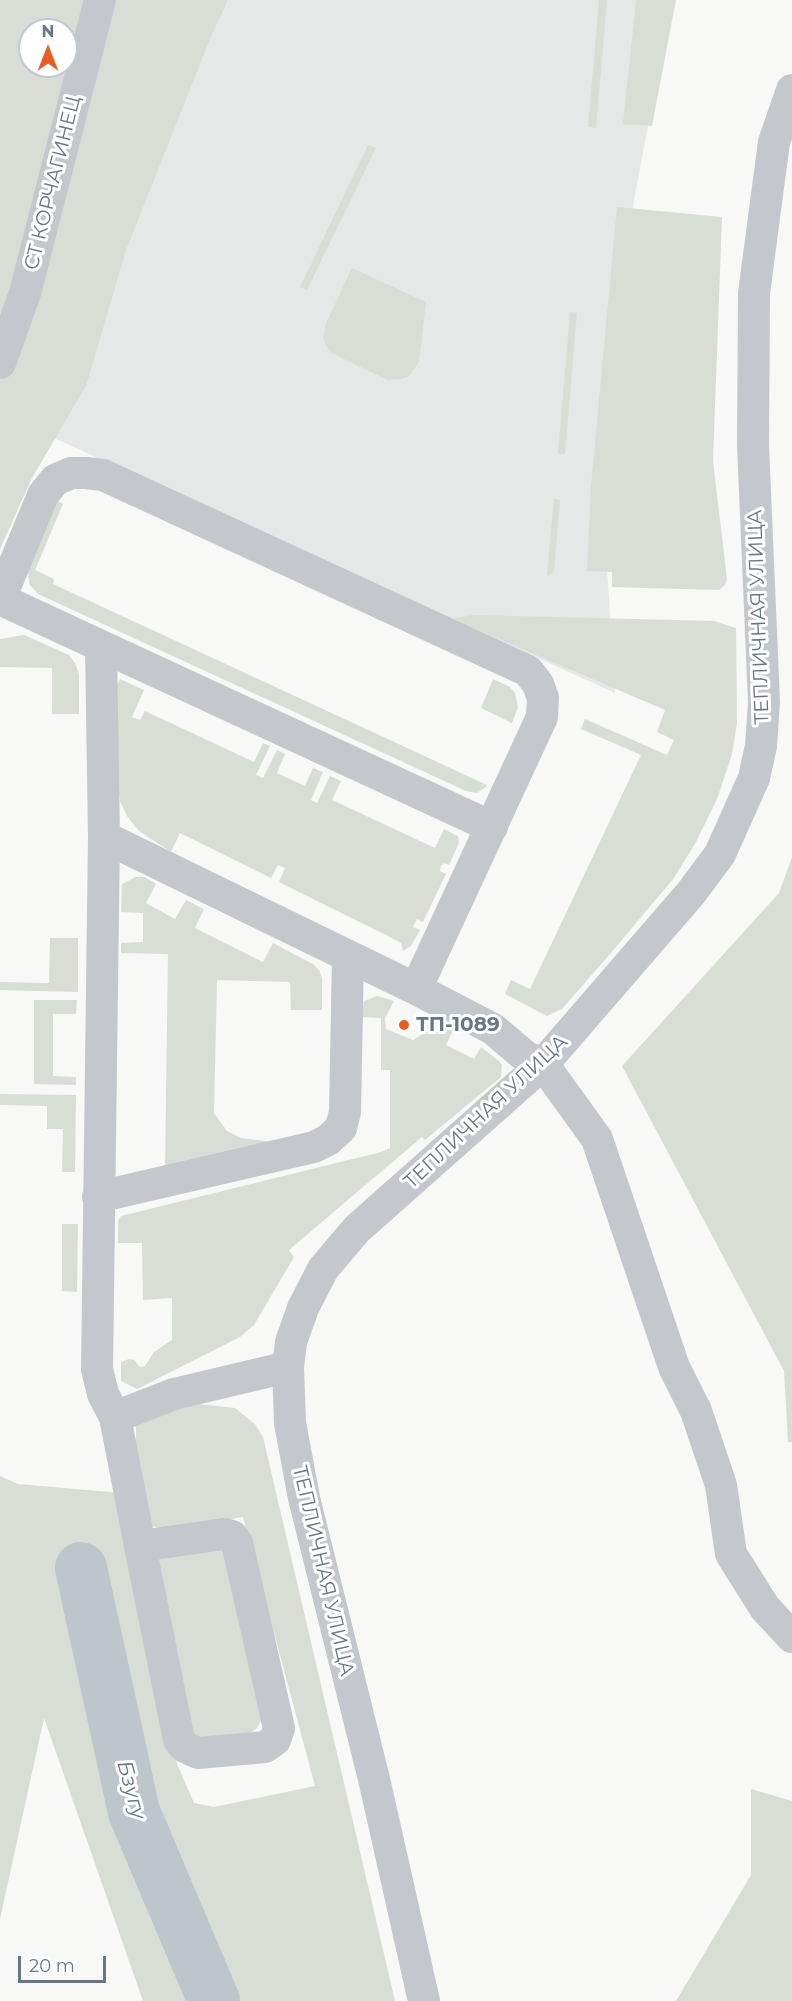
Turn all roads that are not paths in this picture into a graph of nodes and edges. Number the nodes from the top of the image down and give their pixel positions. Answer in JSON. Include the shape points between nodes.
{"nodes":[{"id":1,"x":100,"y":0,"type":"edge"},
{"id":2,"x":792,"y":90,"type":"edge"},
{"id":3,"x":0,"y":363,"type":"edge"},
{"id":4,"x":0,"y":599,"type":"edge"},
{"id":5,"x":101,"y":646,"type":"junction"},
{"id":6,"x":492,"y":827,"type":"junction"},
{"id":7,"x":104,"y":837,"type":"junction"},
{"id":8,"x":348,"y":957,"type":"junction"},
{"id":9,"x":417,"y":989,"type":"junction"},
{"id":10,"x":543,"y":1064,"type":"junction"},
{"id":11,"x":98,"y":1197,"type":"junction"},
{"id":12,"x":288,"y":1367,"type":"junction"},
{"id":13,"x":115,"y":1417,"type":"junction"},
{"id":14,"x":140,"y":1546,"type":"junction"},
{"id":15,"x":792,"y":1637,"type":"edge"},
{"id":16,"x":424,"y":2001,"type":"edge"}],
"edges":[{"from":1,"to":3,"type":"street","name":"СТ КОРЧАГИНЕЦ","via":[[25,292]]},
{"from":2,"to":10,"type":"street","name":"ТЕПЛИЧНАЯ УЛИЦА","via":[[774,142],[754,292],[753,445],[764,702],[762,746],[754,778],[714,862]]},
{"from":4,"to":5,"type":"street"},
{"from":4,"to":6,"type":"street","via":[[43,495],[55,480],[86,472],[103,476],[528,671],[543,698],[542,717]]},
{"from":5,"to":6,"type":"street"},
{"from":5,"to":7,"type":"street"},
{"from":6,"to":9,"type":"street"},
{"from":7,"to":8,"type":"street"},
{"from":7,"to":11,"type":"street"},
{"from":8,"to":9,"type":"street"},
{"from":8,"to":11,"type":"street","via":[[345,1112],[341,1128],[314,1147]]},
{"from":9,"to":10,"type":"street","via":[[493,1029],[526,1057]]},
{"from":10,"to":12,"type":"street","name":"ТЕПЛИЧНАЯ УЛИЦА","via":[[357,1229],[323,1269],[303,1308],[291,1342]]},
{"from":10,"to":15,"type":"street","via":[[597,1139],[674,1367],[696,1411],[720,1485],[731,1554],[765,1608]]},
{"from":11,"to":13,"type":"street","via":[[97,1369],[102,1394]]},
{"from":12,"to":13,"type":"street","via":[[174,1394]]},
{"from":12,"to":16,"type":"street","name":"ТЕПЛИЧНАЯ УЛИЦА","via":[[290,1423],[303,1498],[374,1779]]},
{"from":13,"to":14,"type":"street"},
{"from":14,"to":14,"type":"street","via":[[180,1740],[198,1753],[265,1747],[275,1740],[279,1728],[237,1543],[224,1534]]}]}
